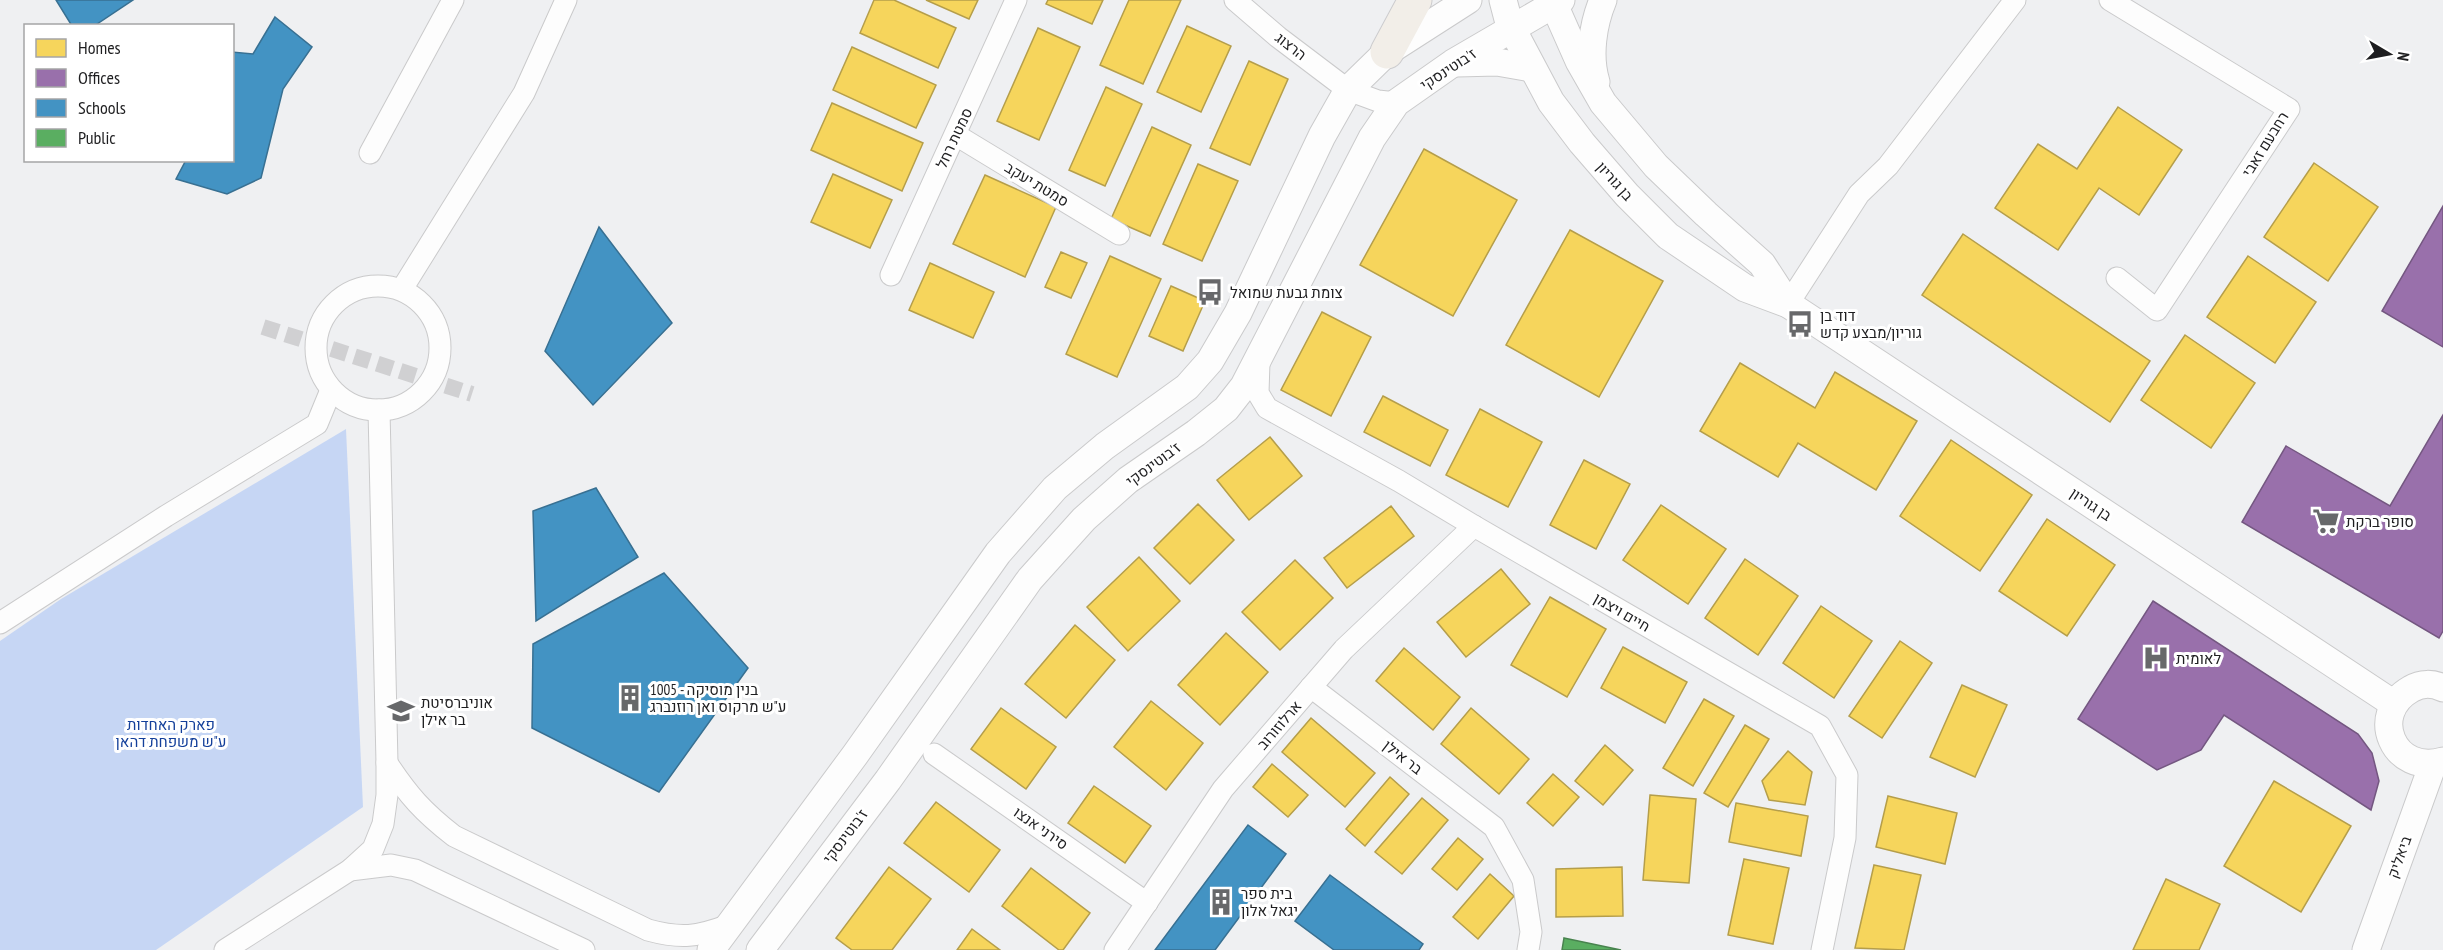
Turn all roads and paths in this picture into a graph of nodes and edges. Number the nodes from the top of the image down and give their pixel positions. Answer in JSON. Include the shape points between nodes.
{"nodes":[{"id":1,"x":453,"y":0,"type":"edge"},
{"id":2,"x":566,"y":0,"type":"edge"},
{"id":3,"x":1016,"y":0,"type":"edge"},
{"id":4,"x":1235,"y":0,"type":"edge"},
{"id":5,"x":1414,"y":0,"type":"edge"},
{"id":6,"x":1468,"y":0,"type":"edge"},
{"id":7,"x":1503,"y":0,"type":"edge"},
{"id":8,"x":1604,"y":0,"type":"edge"},
{"id":9,"x":2015,"y":0,"type":"edge"},
{"id":10,"x":2110,"y":0,"type":"edge"},
{"id":11,"x":1556,"y":2,"type":"edge"},
{"id":12,"x":1513,"y":29,"type":"junction"},
{"id":13,"x":1387,"y":52,"type":"junction"},
{"id":14,"x":1453,"y":63,"type":"junction"},
{"id":15,"x":1532,"y":68,"type":"junction"},
{"id":16,"x":1348,"y":90,"type":"junction"},
{"id":17,"x":1396,"y":103,"type":"junction"},
{"id":18,"x":1603,"y":103,"type":"junction"},
{"id":19,"x":956,"y":135,"type":"junction"},
{"id":20,"x":370,"y":153,"type":"dead end"},
{"id":21,"x":1119,"y":234,"type":"dead end"},
{"id":22,"x":891,"y":274,"type":"dead end"},
{"id":23,"x":2117,"y":278,"type":"dead end"},
{"id":24,"x":402,"y":289,"type":"junction"},
{"id":25,"x":1788,"y":304,"type":"junction"},
{"id":26,"x":1260,"y":358,"type":"junction"},
{"id":27,"x":332,"y":390,"type":"junction"},
{"id":28,"x":379,"y":410,"type":"junction"},
{"id":29,"x":1474,"y":526,"type":"junction"},
{"id":30,"x":0,"y":623,"type":"edge"},
{"id":31,"x":1311,"y":687,"type":"junction"},
{"id":32,"x":2443,"y":688,"type":"edge"},
{"id":33,"x":2394,"y":704,"type":"junction"},
{"id":34,"x":934,"y":754,"type":"dead end"},
{"id":35,"x":387,"y":763,"type":"junction"},
{"id":36,"x":2438,"y":763,"type":"edge"},
{"id":37,"x":350,"y":870,"type":"junction"},
{"id":38,"x":1147,"y":903,"type":"junction"},
{"id":39,"x":729,"y":925,"type":"junction"},
{"id":40,"x":225,"y":950,"type":"edge"},
{"id":41,"x":584,"y":950,"type":"edge"},
{"id":42,"x":711,"y":950,"type":"edge"},
{"id":43,"x":760,"y":950,"type":"edge"},
{"id":44,"x":1115,"y":950,"type":"edge"},
{"id":45,"x":1528,"y":950,"type":"edge"},
{"id":46,"x":1822,"y":950,"type":"edge"},
{"id":47,"x":2366,"y":950,"type":"edge"}],
"edges":[{"from":1,"to":20,"type":"street"},
{"from":2,"to":24,"type":"street","via":[[524,93]]},
{"from":3,"to":19,"type":"street","name":"סמטת רחל"},
{"from":4,"to":16,"type":"street","name":"הרצוג"},
{"from":5,"to":13,"type":"highway"},
{"from":6,"to":13,"type":"street"},
{"from":7,"to":12,"type":"street","name":"בן גוריון"},
{"from":8,"to":18,"type":"street","via":[[1592,52]]},
{"from":9,"to":25,"type":"street","via":[[1888,166],[1859,194]]},
{"from":10,"to":23,"type":"street","name":"רחבעם זאבי","via":[[2289,109],[2157,310]]},
{"from":11,"to":12,"type":"street","name":"ז'בוטינסקי"},
{"from":11,"to":18,"type":"street","name":"בן גוריון","via":[[1579,61]]},
{"from":12,"to":14,"type":"street","name":"ז'בוטינסקי"},
{"from":12,"to":15,"type":"street","name":"בן גוריון"},
{"from":13,"to":16,"type":"street"},
{"from":14,"to":15,"type":"street","via":[[1497,62]]},
{"from":14,"to":17,"type":"street","name":"ז'בוטינסקי"},
{"from":15,"to":25,"type":"street","name":"בן גוריון","via":[[1551,102],[1582,143],[1668,236],[1744,288]]},
{"from":16,"to":17,"type":"street","name":"הרצוג"},
{"from":16,"to":39,"type":"street","via":[[1238,313],[1210,361],[1187,387],[1112,440],[1055,488],[998,553]]},
{"from":17,"to":26,"type":"street","name":"ז'בוטינסקי","via":[[1372,138]]},
{"from":18,"to":25,"type":"street","name":"בן גוריון","via":[[1656,166],[1762,264]]},
{"from":19,"to":21,"type":"street","name":"סמטת יעקב"},
{"from":19,"to":22,"type":"street","name":"סמטת רחל"},
{"from":24,"to":27,"type":"street","via":[[360,287],[342,296],[326,311],[315,351],[320,372]]},
{"from":24,"to":28,"type":"street","via":[[428,310],[436,325],[439,359],[424,389],[396,408]]},
{"from":25,"to":33,"type":"street","name":"בן גוריון"},
{"from":26,"to":29,"type":"street","name":"חיים ויצמן","via":[[1258,393],[1267,408]]},
{"from":26,"to":43,"type":"street","name":"ז'בוטינסקי","via":[[1226,409],[1128,480],[1093,511],[1030,579],[888,780]]},
{"from":27,"to":28,"type":"street","via":[[361,408]]},
{"from":27,"to":30,"type":"street","via":[[317,424]]},
{"from":28,"to":35,"type":"street"},
{"from":29,"to":31,"type":"street","name":"ארלוזורוב","via":[[1344,649]]},
{"from":29,"to":46,"type":"street","name":"חיים ויצמן","via":[[1820,726],[1847,775],[1845,838]]},
{"from":31,"to":38,"type":"street","name":"ארלוזורוב","via":[[1223,789]]},
{"from":31,"to":45,"type":"street","name":"בר אילן","via":[[1494,827],[1523,879],[1531,932]]},
{"from":32,"to":33,"type":"street","via":[[2416,686]]},
{"from":33,"to":36,"type":"street","via":[[2389,731],[2399,752],[2410,760]]},
{"from":34,"to":38,"type":"street","name":"סירני אנצו"},
{"from":35,"to":37,"type":"street","via":[[383,824],[373,849]]},
{"from":35,"to":39,"type":"street","via":[[408,795],[454,836],[638,925],[672,937],[710,933]]},
{"from":36,"to":47,"type":"street","name":"ביאליק"},
{"from":37,"to":40,"type":"street"},
{"from":37,"to":41,"type":"street","via":[[391,865],[415,870]]},
{"from":38,"to":44,"type":"street","name":"ארלוזורוב"},
{"from":39,"to":42,"type":"street"}]}
